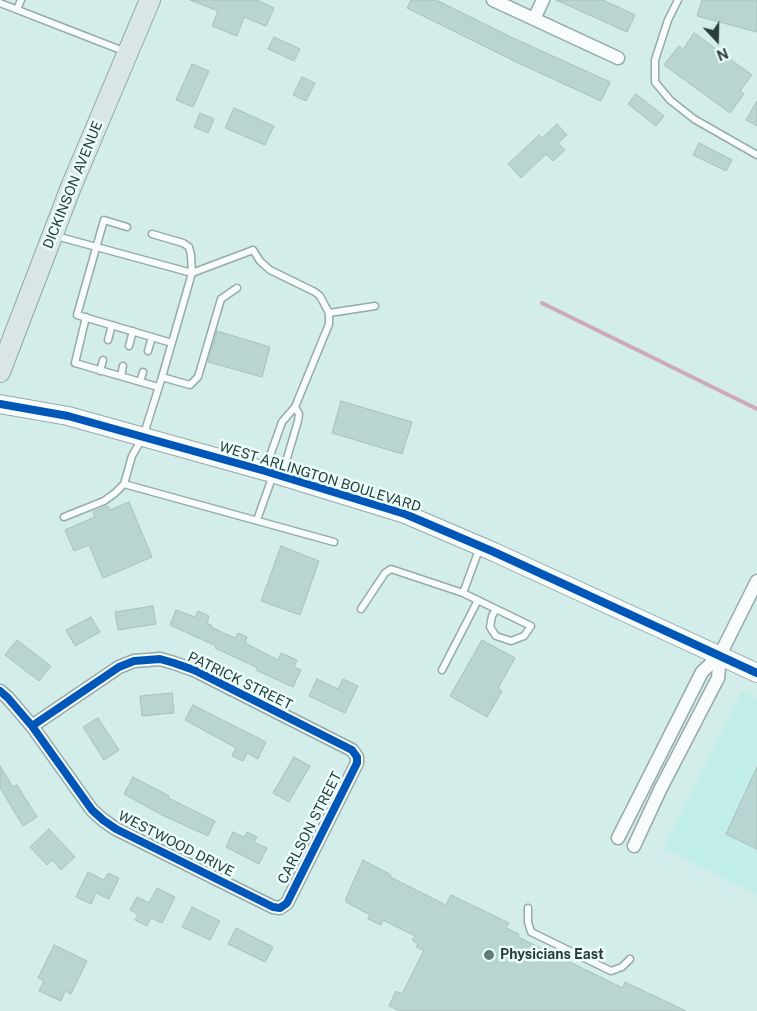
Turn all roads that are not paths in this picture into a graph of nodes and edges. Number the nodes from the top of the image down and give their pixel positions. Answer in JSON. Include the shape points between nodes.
{"nodes":[{"id":1,"x":20,"y":0,"type":"edge"},
{"id":2,"x":150,"y":0,"type":"edge"},
{"id":3,"x":494,"y":0,"type":"edge"},
{"id":4,"x":544,"y":0,"type":"edge"},
{"id":5,"x":678,"y":0,"type":"edge"},
{"id":6,"x":0,"y":3,"type":"edge"},
{"id":7,"x":17,"y":9,"type":"junction"},
{"id":8,"x":534,"y":19,"type":"junction"},
{"id":9,"x":128,"y":53,"type":"junction"},
{"id":10,"x":618,"y":58,"type":"dead end"},
{"id":11,"x":757,"y":154,"type":"edge"},
{"id":12,"x":127,"y":227,"type":"dead end"},
{"id":13,"x":152,"y":234,"type":"dead end"},
{"id":14,"x":53,"y":235,"type":"junction"},
{"id":15,"x":96,"y":246,"type":"junction"},
{"id":16,"x":192,"y":273,"type":"junction"},
{"id":17,"x":237,"y":288,"type":"dead end"},
{"id":18,"x":376,"y":306,"type":"dead end"},
{"id":19,"x":329,"y":313,"type":"junction"},
{"id":20,"x":86,"y":317,"type":"junction"},
{"id":21,"x":112,"y":325,"type":"junction"},
{"id":22,"x":133,"y":332,"type":"junction"},
{"id":23,"x":152,"y":337,"type":"junction"},
{"id":24,"x":108,"y":340,"type":"dead end"},
{"id":25,"x":172,"y":343,"type":"junction"},
{"id":26,"x":129,"y":346,"type":"dead end"},
{"id":27,"x":148,"y":351,"type":"dead end"},
{"id":28,"x":103,"y":360,"type":"dead end"},
{"id":29,"x":122,"y":366,"type":"dead end"},
{"id":30,"x":100,"y":370,"type":"junction"},
{"id":31,"x":0,"y":372,"type":"edge"},
{"id":32,"x":143,"y":372,"type":"dead end"},
{"id":33,"x":121,"y":376,"type":"junction"},
{"id":34,"x":162,"y":377,"type":"junction"},
{"id":35,"x":140,"y":382,"type":"junction"},
{"id":36,"x":158,"y":387,"type":"junction"},
{"id":37,"x":0,"y":404,"type":"edge"},
{"id":38,"x":295,"y":407,"type":"junction"},
{"id":39,"x":143,"y":437,"type":"junction"},
{"id":40,"x":273,"y":474,"type":"junction"},
{"id":41,"x":124,"y":484,"type":"junction"},
{"id":42,"x":64,"y":517,"type":"dead end"},
{"id":43,"x":257,"y":520,"type":"junction"},
{"id":44,"x":334,"y":542,"type":"dead end"},
{"id":45,"x":481,"y":546,"type":"junction"},
{"id":46,"x":757,"y":581,"type":"edge"},
{"id":47,"x":463,"y":593,"type":"junction"},
{"id":48,"x":478,"y":600,"type":"junction"},
{"id":49,"x":361,"y":609,"type":"dead end"},
{"id":50,"x":496,"y":609,"type":"junction"},
{"id":51,"x":720,"y":655,"type":"junction"},
{"id":52,"x":442,"y":670,"type":"dead end"},
{"id":53,"x":757,"y":673,"type":"edge"},
{"id":54,"x":0,"y":691,"type":"edge"},
{"id":55,"x":32,"y":726,"type":"junction"},
{"id":56,"x":357,"y":757,"type":"joint"},
{"id":57,"x":618,"y":838,"type":"dead end"},
{"id":58,"x":634,"y":846,"type":"dead end"},
{"id":59,"x":280,"y":908,"type":"joint"},
{"id":60,"x":528,"y":908,"type":"dead end"},
{"id":61,"x":630,"y":959,"type":"dead end"}],
"edges":[{"from":1,"to":7,"type":"lane"},
{"from":2,"to":9,"type":"main road","name":"DICKINSON AVENUE"},
{"from":3,"to":8,"type":"street"},
{"from":4,"to":8,"type":"street"},
{"from":5,"to":11,"type":"lane","via":[[655,60],[655,82],[670,100],[694,119]]},
{"from":6,"to":7,"type":"lane"},
{"from":7,"to":9,"type":"lane"},
{"from":8,"to":10,"type":"street"},
{"from":9,"to":14,"type":"main road","name":"DICKINSON AVENUE"},
{"from":12,"to":15,"type":"lane","via":[[104,220]]},
{"from":13,"to":16,"type":"lane","via":[[189,247]]},
{"from":14,"to":15,"type":"lane"},
{"from":14,"to":31,"type":"main road","name":"DICKINSON AVENUE"},
{"from":15,"to":16,"type":"lane"},
{"from":15,"to":20,"type":"lane","via":[[77,315]]},
{"from":16,"to":19,"type":"lane","via":[[253,250],[270,270],[320,296]]},
{"from":16,"to":25,"type":"lane"},
{"from":17,"to":34,"type":"lane","via":[[221,299],[198,377],[190,385]]},
{"from":18,"to":19,"type":"lane"},
{"from":19,"to":38,"type":"lane","via":[[327,330]]},
{"from":20,"to":21,"type":"lane"},
{"from":20,"to":30,"type":"lane","via":[[75,363]]},
{"from":21,"to":22,"type":"lane"},
{"from":21,"to":24,"type":"lane"},
{"from":22,"to":23,"type":"lane"},
{"from":22,"to":26,"type":"lane"},
{"from":23,"to":25,"type":"lane"},
{"from":23,"to":27,"type":"lane"},
{"from":25,"to":34,"type":"lane"},
{"from":28,"to":30,"type":"lane"},
{"from":29,"to":33,"type":"lane"},
{"from":30,"to":33,"type":"lane"},
{"from":32,"to":35,"type":"lane"},
{"from":33,"to":35,"type":"lane"},
{"from":34,"to":36,"type":"lane"},
{"from":35,"to":36,"type":"lane"},
{"from":36,"to":39,"type":"lane"},
{"from":37,"to":39,"type":"main road","name":"WEST ARLINGTON BOULEVARD","via":[[68,416]]},
{"from":38,"to":40,"type":"lane","via":[[282,422]]},
{"from":38,"to":40,"type":"lane","via":[[298,421]]},
{"from":39,"to":40,"type":"main road","name":"WEST ARLINGTON BOULEVARD"},
{"from":39,"to":41,"type":"lane","via":[[132,456]]},
{"from":40,"to":43,"type":"lane"},
{"from":40,"to":45,"type":"main road","name":"WEST ARLINGTON BOULEVARD","via":[[405,514]]},
{"from":41,"to":42,"type":"lane","via":[[104,500]]},
{"from":41,"to":43,"type":"lane"},
{"from":43,"to":44,"type":"lane"},
{"from":45,"to":47,"type":"lane"},
{"from":45,"to":51,"type":"main road","name":"WEST ARLINGTON BOULEVARD"},
{"from":46,"to":51,"type":"street"},
{"from":47,"to":48,"type":"lane"},
{"from":47,"to":49,"type":"lane","via":[[390,569]]},
{"from":48,"to":50,"type":"lane"},
{"from":48,"to":52,"type":"lane"},
{"from":50,"to":50,"type":"lane","via":[[531,626],[524,636],[511,642],[496,636],[490,627]]},
{"from":51,"to":53,"type":"main road","name":"WEST ARLINGTON BOULEVARD"},
{"from":51,"to":57,"type":"street","via":[[702,672]]},
{"from":51,"to":58,"type":"street","via":[[718,678]]},
{"from":54,"to":55,"type":"street","name":"WESTWOOD DRIVE"},
{"from":55,"to":56,"type":"street","name":"PATRICK STREET","via":[[120,667],[134,661],[160,659],[194,670],[352,750]]},
{"from":55,"to":59,"type":"street","name":"WESTWOOD DRIVE","via":[[92,810],[103,820],[238,890]]},
{"from":56,"to":59,"type":"street","name":"CARLSON STREET","via":[[357,763],[287,904]]},
{"from":60,"to":61,"type":"lane","via":[[531,932],[611,971]]}]}
